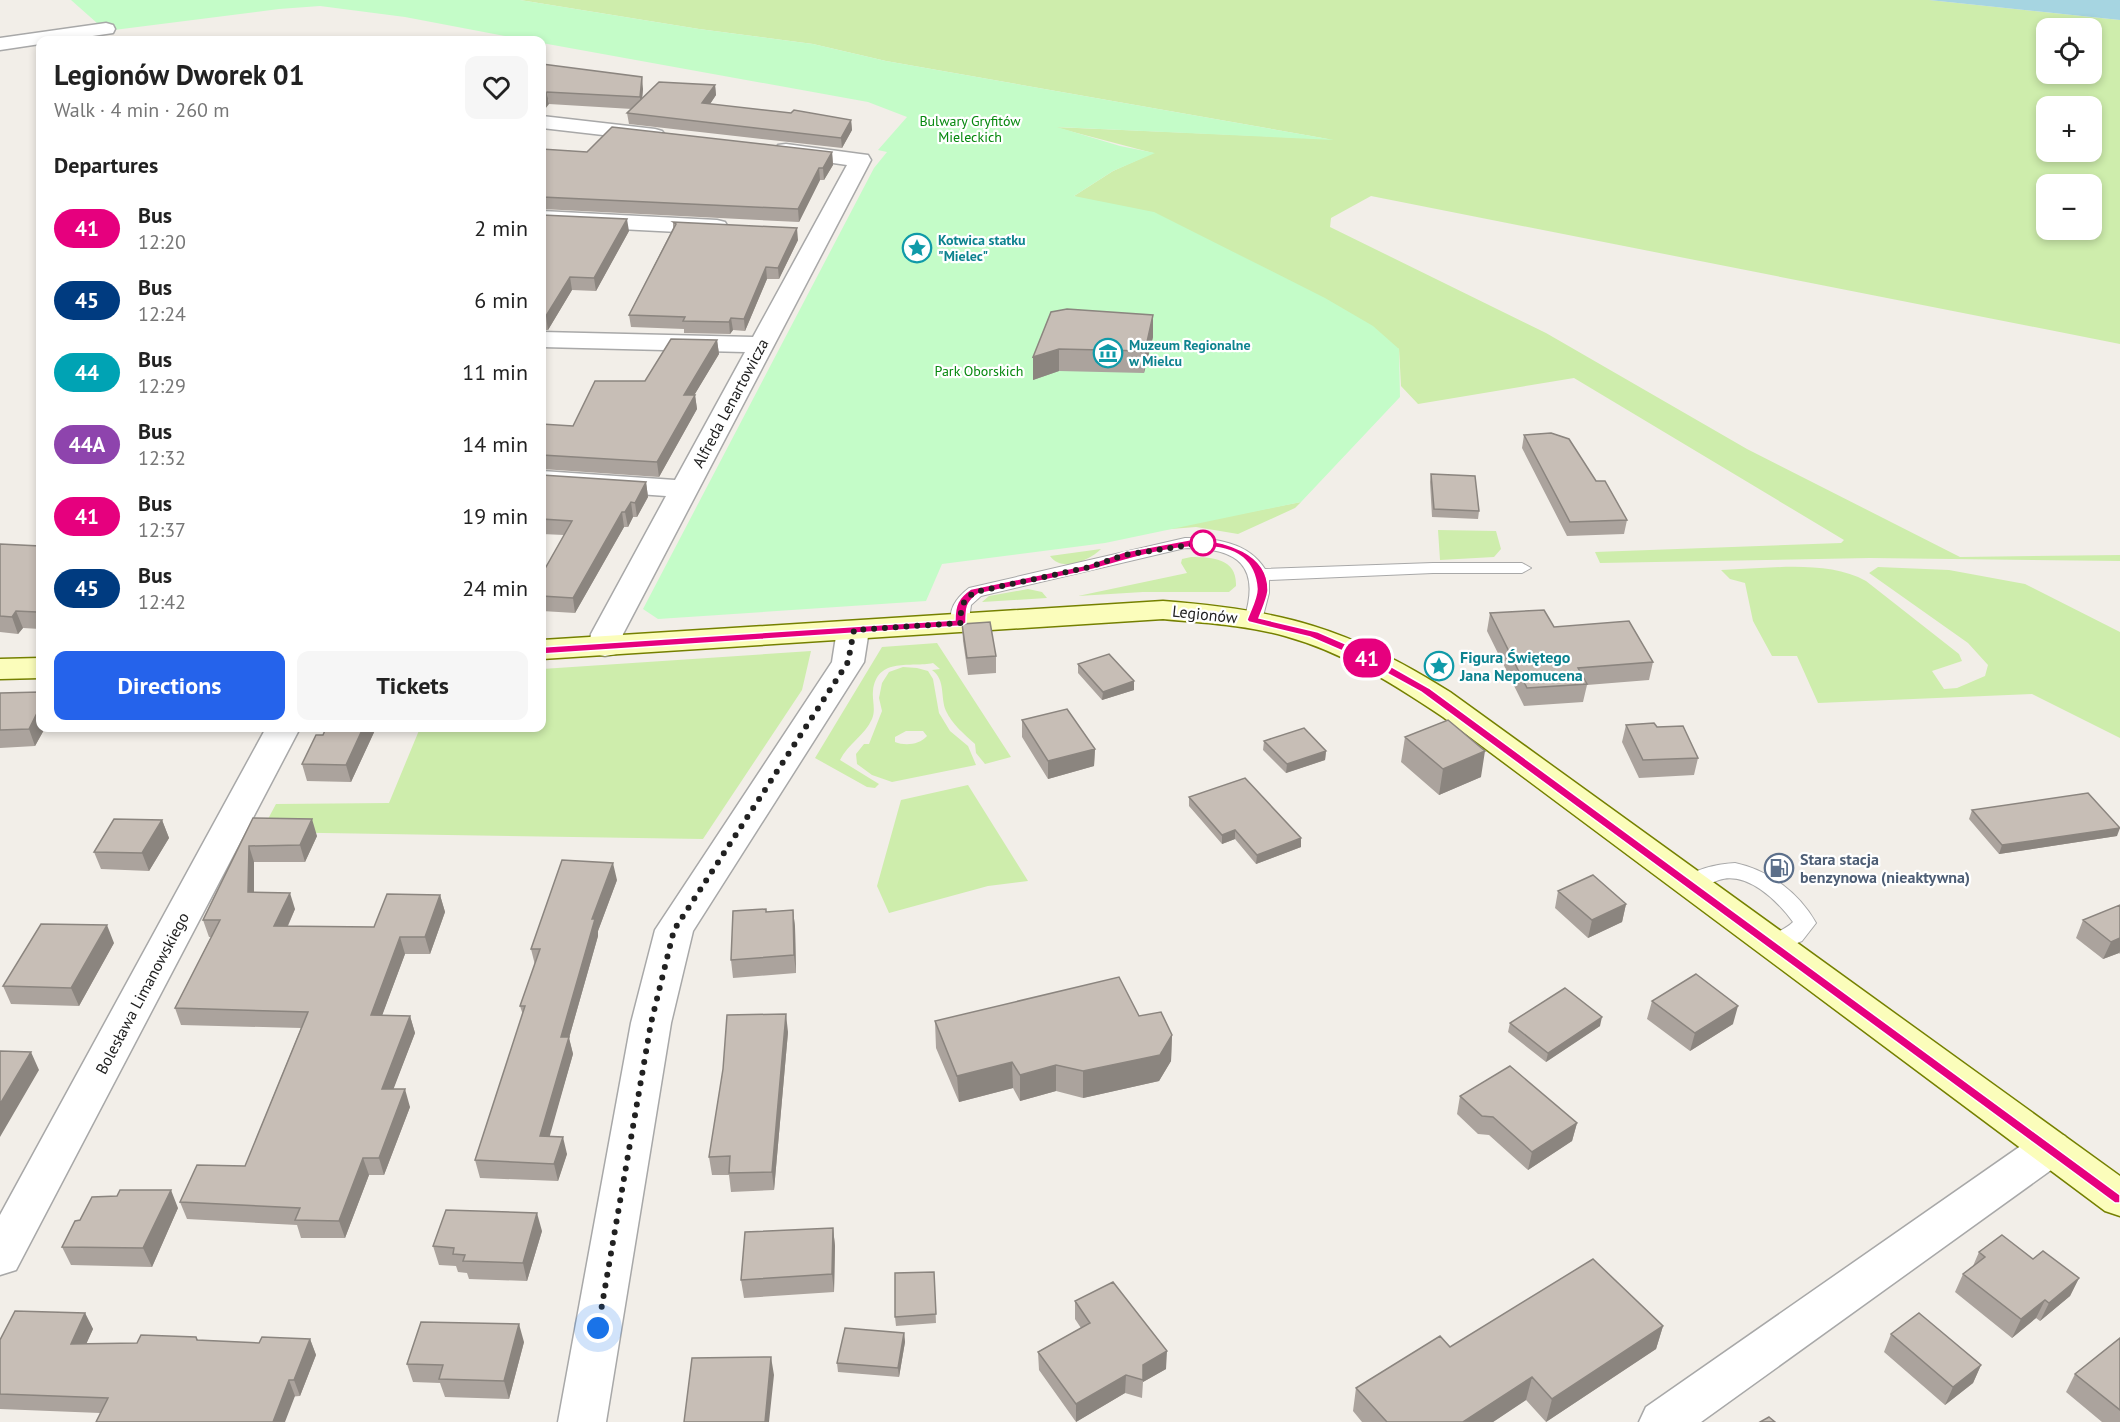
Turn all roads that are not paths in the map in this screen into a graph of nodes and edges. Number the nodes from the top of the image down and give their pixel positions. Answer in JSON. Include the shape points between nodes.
{"nodes":[{"id":1,"x":106,"y":29,"type":"dead end"},
{"id":2,"x":57,"y":36,"type":"edge"},
{"id":3,"x":36,"y":39,"type":"edge"},
{"id":4,"x":0,"y":44,"type":"edge"},
{"id":5,"x":546,"y":122,"type":"edge"},
{"id":6,"x":672,"y":137,"type":"edge"},
{"id":7,"x":768,"y":148,"type":"edge"},
{"id":8,"x":546,"y":218,"type":"edge"},
{"id":9,"x":740,"y":228,"type":"edge"},
{"id":10,"x":546,"y":339,"type":"edge"},
{"id":11,"x":760,"y":345,"type":"junction"},
{"id":12,"x":546,"y":479,"type":"edge"},
{"id":13,"x":683,"y":489,"type":"junction"},
{"id":14,"x":1522,"y":568,"type":"dead end"},
{"id":15,"x":1259,"y":575,"type":"junction"},
{"id":16,"x":1253,"y":620,"type":"junction"},
{"id":17,"x":961,"y":623,"type":"junction"},
{"id":18,"x":854,"y":630,"type":"junction"},
{"id":19,"x":605,"y":647,"type":"junction"},
{"id":20,"x":546,"y":650,"type":"edge"},
{"id":21,"x":36,"y":668,"type":"edge"},
{"id":22,"x":0,"y":669,"type":"edge"},
{"id":23,"x":281,"y":732,"type":"edge"},
{"id":24,"x":2050,"y":1148,"type":"junction"},
{"id":25,"x":2120,"y":1199,"type":"edge"},
{"id":26,"x":0,"y":1257,"type":"edge"},
{"id":27,"x":582,"y":1422,"type":"edge"},
{"id":28,"x":1663,"y":1422,"type":"edge"}],
"edges":[{"from":1,"to":2,"type":"street"},
{"from":3,"to":4,"type":"street"},
{"from":5,"to":6,"type":"street"},
{"from":7,"to":11,"type":"street","name":"Alfreda Lenartowicza","via":[[860,160],[810,231]]},
{"from":8,"to":9,"type":"street"},
{"from":10,"to":11,"type":"street"},
{"from":11,"to":13,"type":"street","name":"Alfreda Lenartowicza"},
{"from":12,"to":13,"type":"street"},
{"from":13,"to":19,"type":"street","name":"Alfreda Lenartowicza","via":[[607,634]]},
{"from":14,"to":15,"type":"lane"},
{"from":15,"to":16,"type":"lane","via":[[1262,591]]},
{"from":15,"to":17,"type":"lane","via":[[1251,561],[1234,550],[1194,542],[975,592],[964,599]]},
{"from":16,"to":17,"type":"street","name":"Legionów","via":[[1163,610]]},
{"from":16,"to":24,"type":"street","name":"Legionów","via":[[1314,634],[1410,680]]},
{"from":17,"to":18,"type":"street","name":"Legionów"},
{"from":18,"to":19,"type":"street","name":"Legionów"},
{"from":18,"to":27,"type":"street","via":[[848,662],[674,930],[651,1023]]},
{"from":19,"to":20,"type":"street","name":"Legionów"},
{"from":21,"to":22,"type":"street"},
{"from":23,"to":26,"type":"street","name":"Bolesława Limanowskiego"},
{"from":24,"to":25,"type":"street","name":"Legionów"},
{"from":24,"to":28,"type":"street"}]}
